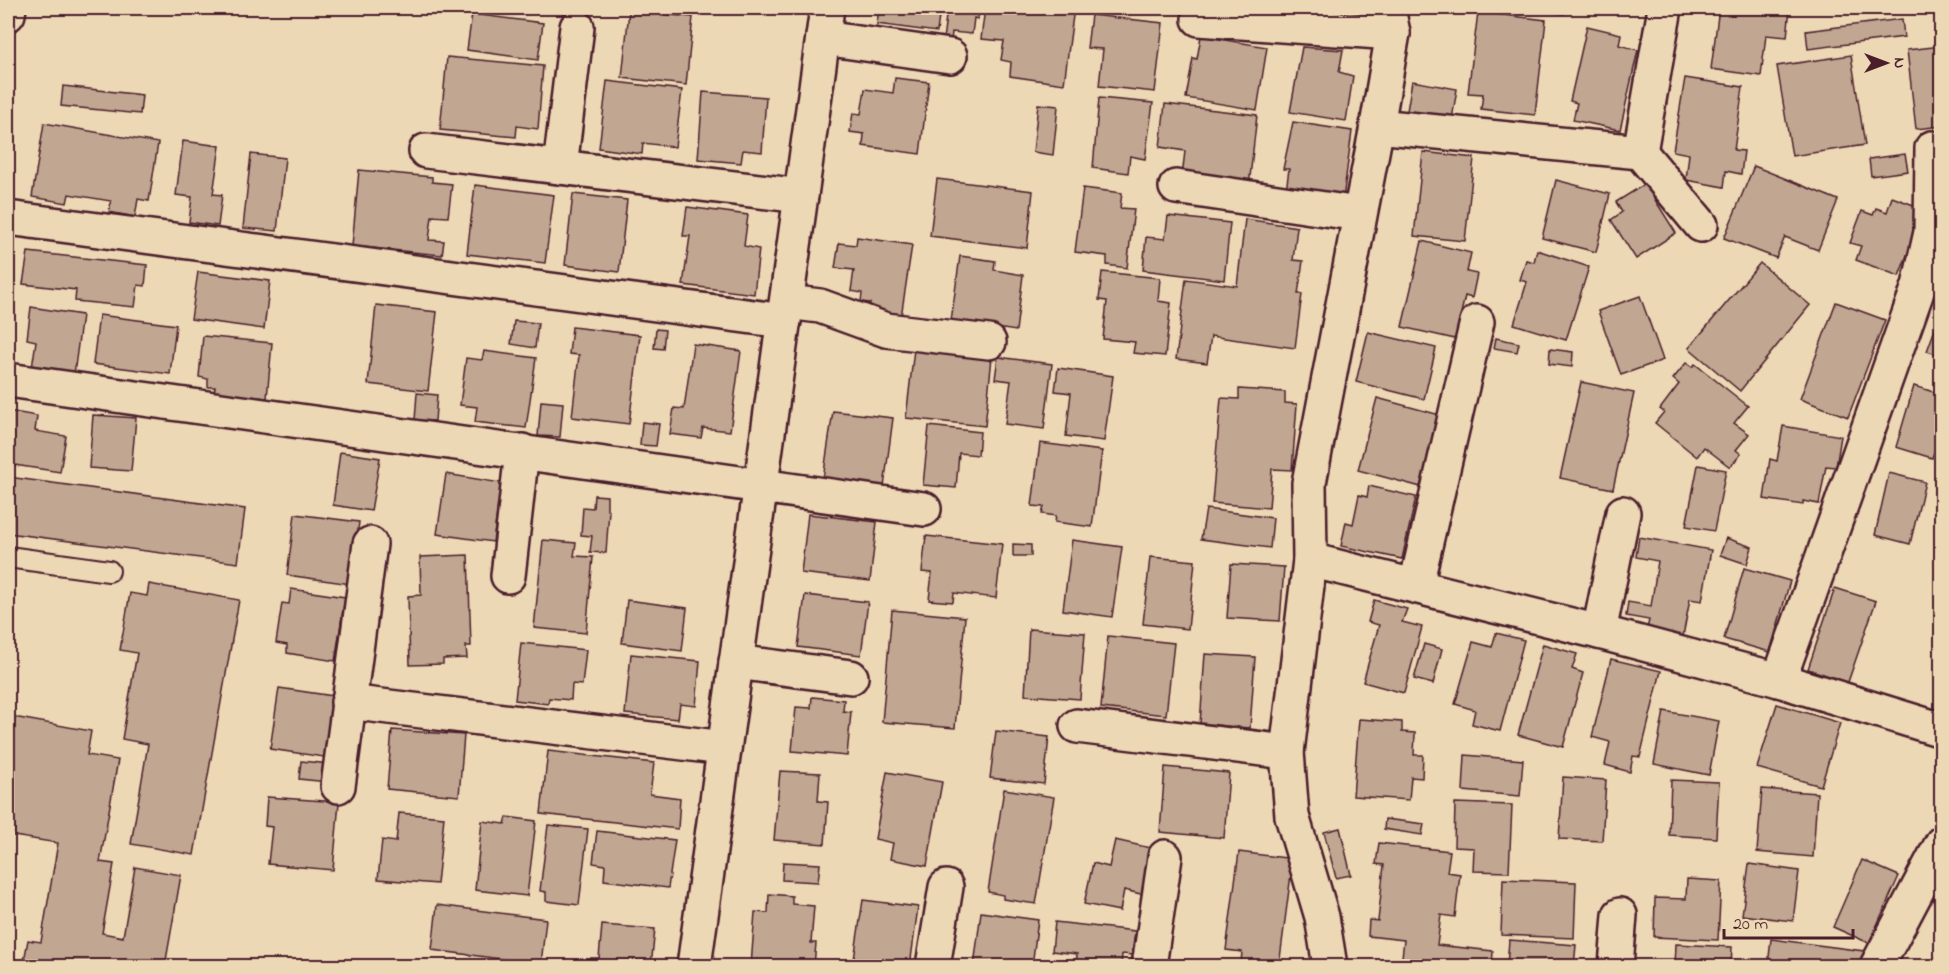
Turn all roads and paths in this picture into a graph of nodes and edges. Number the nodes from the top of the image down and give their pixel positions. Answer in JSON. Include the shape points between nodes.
{"nodes":[{"id":1,"x":9,"y":8,"type":"edge"},
{"id":2,"x":1665,"y":8,"type":"edge"},
{"id":3,"x":8,"y":14,"type":"edge"},
{"id":4,"x":1199,"y":19,"type":"dead end"},
{"id":5,"x":1390,"y":20,"type":"edge"},
{"id":6,"x":825,"y":23,"type":"edge"},
{"id":7,"x":577,"y":27,"type":"dead end"},
{"id":8,"x":950,"y":56,"type":"dead end"},
{"id":9,"x":1377,"y":126,"type":"junction"},
{"id":10,"x":1932,"y":148,"type":"dead end"},
{"id":11,"x":426,"y":151,"type":"dead end"},
{"id":12,"x":1640,"y":152,"type":"junction"},
{"id":13,"x":560,"y":167,"type":"junction"},
{"id":14,"x":1176,"y":187,"type":"dead end"},
{"id":15,"x":801,"y":196,"type":"junction"},
{"id":16,"x":1359,"y":214,"type":"junction"},
{"id":17,"x":8,"y":218,"type":"edge"},
{"id":18,"x":1701,"y":225,"type":"dead end"},
{"id":19,"x":785,"y":311,"type":"junction"},
{"id":20,"x":1477,"y":322,"type":"dead end"},
{"id":21,"x":989,"y":342,"type":"dead end"},
{"id":22,"x":8,"y":380,"type":"edge"},
{"id":23,"x":522,"y":451,"type":"junction"},
{"id":24,"x":760,"y":487,"type":"junction"},
{"id":25,"x":924,"y":509,"type":"dead end"},
{"id":26,"x":1623,"y":513,"type":"dead end"},
{"id":27,"x":370,"y":544,"type":"dead end"},
{"id":28,"x":8,"y":557,"type":"edge"},
{"id":29,"x":1310,"y":560,"type":"junction"},
{"id":30,"x":109,"y":571,"type":"dead end"},
{"id":31,"x":508,"y":576,"type":"dead end"},
{"id":32,"x":1416,"y":585,"type":"junction"},
{"id":33,"x":1599,"y":632,"type":"junction"},
{"id":34,"x":736,"y":662,"type":"junction"},
{"id":35,"x":850,"y":677,"type":"dead end"},
{"id":36,"x":1779,"y":680,"type":"junction"},
{"id":37,"x":348,"y":702,"type":"junction"},
{"id":38,"x":1077,"y":726,"type":"dead end"},
{"id":39,"x":1941,"y":730,"type":"edge"},
{"id":40,"x":724,"y":748,"type":"junction"},
{"id":41,"x":1287,"y":752,"type":"junction"},
{"id":42,"x":338,"y":786,"type":"dead end"},
{"id":43,"x":1941,"y":843,"type":"edge"},
{"id":44,"x":1166,"y":856,"type":"dead end"},
{"id":45,"x":946,"y":887,"type":"dead end"},
{"id":46,"x":1620,"y":915,"type":"dead end"},
{"id":47,"x":694,"y":966,"type":"edge"},
{"id":48,"x":933,"y":966,"type":"edge"},
{"id":49,"x":1149,"y":966,"type":"edge"},
{"id":50,"x":1329,"y":966,"type":"edge"},
{"id":51,"x":1616,"y":966,"type":"edge"},
{"id":52,"x":1877,"y":966,"type":"edge"}],
"edges":[{"from":1,"to":3,"type":"street"},
{"from":2,"to":12,"type":"street"},
{"from":4,"to":5,"type":"street"},
{"from":5,"to":9,"type":"street"},
{"from":6,"to":8,"type":"street"},
{"from":6,"to":15,"type":"street"},
{"from":7,"to":13,"type":"street"},
{"from":9,"to":12,"type":"street"},
{"from":9,"to":16,"type":"street"},
{"from":10,"to":36,"type":"street","via":[[1931,232],[1919,286]]},
{"from":11,"to":13,"type":"street"},
{"from":12,"to":18,"type":"street"},
{"from":13,"to":15,"type":"street"},
{"from":14,"to":16,"type":"street"},
{"from":15,"to":19,"type":"street"},
{"from":16,"to":29,"type":"street","via":[[1309,483]]},
{"from":17,"to":19,"type":"street"},
{"from":19,"to":21,"type":"street","via":[[820,306],[886,330]]},
{"from":19,"to":24,"type":"street"},
{"from":20,"to":32,"type":"street"},
{"from":22,"to":23,"type":"street"},
{"from":23,"to":24,"type":"street"},
{"from":23,"to":31,"type":"street"},
{"from":24,"to":25,"type":"street"},
{"from":24,"to":34,"type":"street"},
{"from":26,"to":33,"type":"street"},
{"from":27,"to":37,"type":"street"},
{"from":28,"to":30,"type":"lane"},
{"from":29,"to":32,"type":"street"},
{"from":29,"to":41,"type":"street"},
{"from":32,"to":33,"type":"street"},
{"from":33,"to":36,"type":"street"},
{"from":34,"to":35,"type":"street"},
{"from":34,"to":40,"type":"street"},
{"from":36,"to":39,"type":"street"},
{"from":37,"to":40,"type":"street"},
{"from":37,"to":42,"type":"street"},
{"from":38,"to":41,"type":"street"},
{"from":40,"to":47,"type":"street"},
{"from":41,"to":50,"type":"street","via":[[1292,816],[1322,917]]},
{"from":43,"to":52,"type":"street"},
{"from":44,"to":49,"type":"street"},
{"from":45,"to":48,"type":"street"},
{"from":46,"to":51,"type":"street"}]}
